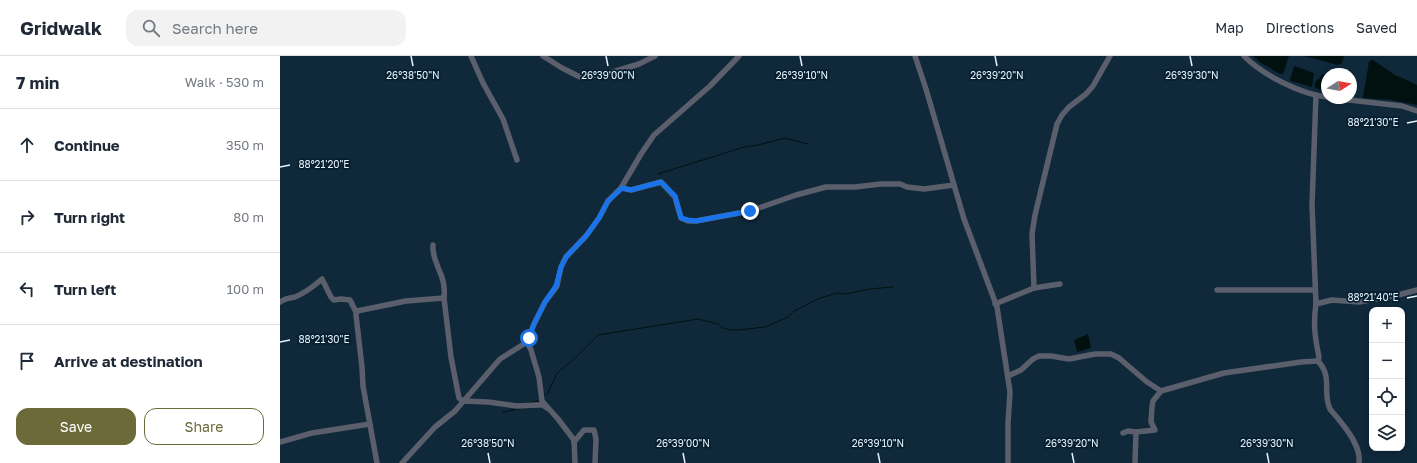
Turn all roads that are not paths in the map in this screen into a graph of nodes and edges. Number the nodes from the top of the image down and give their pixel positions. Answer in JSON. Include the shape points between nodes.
{"nodes":[{"id":1,"x":471,"y":56,"type":"edge"},
{"id":2,"x":543,"y":56,"type":"edge"},
{"id":3,"x":655,"y":56,"type":"edge"},
{"id":4,"x":739,"y":56,"type":"edge"},
{"id":5,"x":915,"y":56,"type":"edge"},
{"id":6,"x":1110,"y":56,"type":"edge"},
{"id":7,"x":1244,"y":56,"type":"edge"},
{"id":8,"x":1316,"y":95,"type":"junction"},
{"id":9,"x":1321,"y":96,"type":"edge"},
{"id":10,"x":1357,"y":101,"type":"edge"},
{"id":11,"x":1417,"y":111,"type":"edge"},
{"id":12,"x":517,"y":160,"type":"dead end"},
{"id":13,"x":954,"y":185,"type":"junction"},
{"id":14,"x":622,"y":188,"type":"junction"},
{"id":15,"x":432,"y":245,"type":"dead end"},
{"id":16,"x":1060,"y":284,"type":"dead end"},
{"id":17,"x":1034,"y":288,"type":"junction"},
{"id":18,"x":1217,"y":290,"type":"dead end"},
{"id":19,"x":1314,"y":290,"type":"junction"},
{"id":20,"x":1417,"y":290,"type":"edge"},
{"id":21,"x":444,"y":298,"type":"junction"},
{"id":22,"x":280,"y":302,"type":"edge"},
{"id":23,"x":995,"y":304,"type":"junction"},
{"id":24,"x":1316,"y":304,"type":"junction"},
{"id":25,"x":356,"y":312,"type":"junction"},
{"id":26,"x":527,"y":342,"type":"junction"},
{"id":27,"x":1318,"y":361,"type":"junction"},
{"id":28,"x":1008,"y":376,"type":"junction"},
{"id":29,"x":1161,"y":391,"type":"junction"},
{"id":30,"x":463,"y":401,"type":"junction"},
{"id":31,"x":547,"y":408,"type":"junction"},
{"id":32,"x":370,"y":424,"type":"junction"},
{"id":33,"x":1136,"y":432,"type":"junction"},
{"id":34,"x":1123,"y":433,"type":"dead end"},
{"id":35,"x":280,"y":442,"type":"edge"},
{"id":36,"x":574,"y":442,"type":"junction"},
{"id":37,"x":378,"y":463,"type":"edge"},
{"id":38,"x":402,"y":463,"type":"edge"},
{"id":39,"x":575,"y":463,"type":"edge"},
{"id":40,"x":595,"y":463,"type":"edge"},
{"id":41,"x":1008,"y":463,"type":"edge"},
{"id":42,"x":1136,"y":463,"type":"edge"},
{"id":43,"x":1359,"y":463,"type":"edge"}],
"edges":[{"from":1,"to":12,"type":"street","via":[[503,119]]},
{"from":2,"to":3,"type":"street","via":[[580,77],[606,74]]},
{"from":4,"to":14,"type":"street","via":[[710,86],[654,135],[628,174]]},
{"from":5,"to":13,"type":"street"},
{"from":6,"to":17,"type":"street","via":[[1093,86],[1069,107],[1057,124],[1032,234]]},
{"from":7,"to":8,"type":"street","via":[[1263,71],[1293,87]]},
{"from":8,"to":9,"type":"street"},
{"from":8,"to":19,"type":"street","via":[[1312,205]]},
{"from":10,"to":11,"type":"street","via":[[1402,106]]},
{"from":13,"to":14,"type":"street","via":[[918,190],[900,184],[826,187],[796,194],[755,209],[696,221],[681,218],[675,196],[661,182],[631,190]]},
{"from":13,"to":23,"type":"street"},
{"from":14,"to":26,"type":"street","via":[[608,201],[586,236],[566,257],[556,286],[545,302]]},
{"from":15,"to":21,"type":"street"},
{"from":16,"to":17,"type":"street"},
{"from":17,"to":23,"type":"street"},
{"from":18,"to":19,"type":"street"},
{"from":19,"to":24,"type":"street"},
{"from":20,"to":24,"type":"street","via":[[1359,302],[1332,300]]},
{"from":21,"to":25,"type":"street","via":[[406,300]]},
{"from":21,"to":30,"type":"street","via":[[455,384],[459,398]]},
{"from":22,"to":25,"type":"street","via":[[308,290],[322,279],[334,300],[350,300]]},
{"from":23,"to":28,"type":"street"},
{"from":24,"to":27,"type":"street","via":[[1313,319]]},
{"from":25,"to":32,"type":"street","via":[[363,386]]},
{"from":26,"to":30,"type":"street","via":[[500,359]]},
{"from":26,"to":31,"type":"street","via":[[539,377],[542,399]]},
{"from":27,"to":29,"type":"street","via":[[1224,373]]},
{"from":27,"to":43,"type":"street","via":[[1326,373],[1329,407],[1357,448]]},
{"from":28,"to":29,"type":"street","via":[[1039,356],[1069,359],[1111,354]]},
{"from":28,"to":41,"type":"street"},
{"from":29,"to":33,"type":"street","via":[[1153,401],[1152,407],[1151,422],[1155,430]]},
{"from":30,"to":31,"type":"street","via":[[522,406],[543,405]]},
{"from":30,"to":38,"type":"street"},
{"from":31,"to":36,"type":"street"},
{"from":32,"to":35,"type":"street","via":[[312,433]]},
{"from":32,"to":37,"type":"street"},
{"from":33,"to":34,"type":"street"},
{"from":33,"to":42,"type":"street"},
{"from":36,"to":39,"type":"street"},
{"from":36,"to":40,"type":"street","via":[[584,430],[594,430]]}]}
